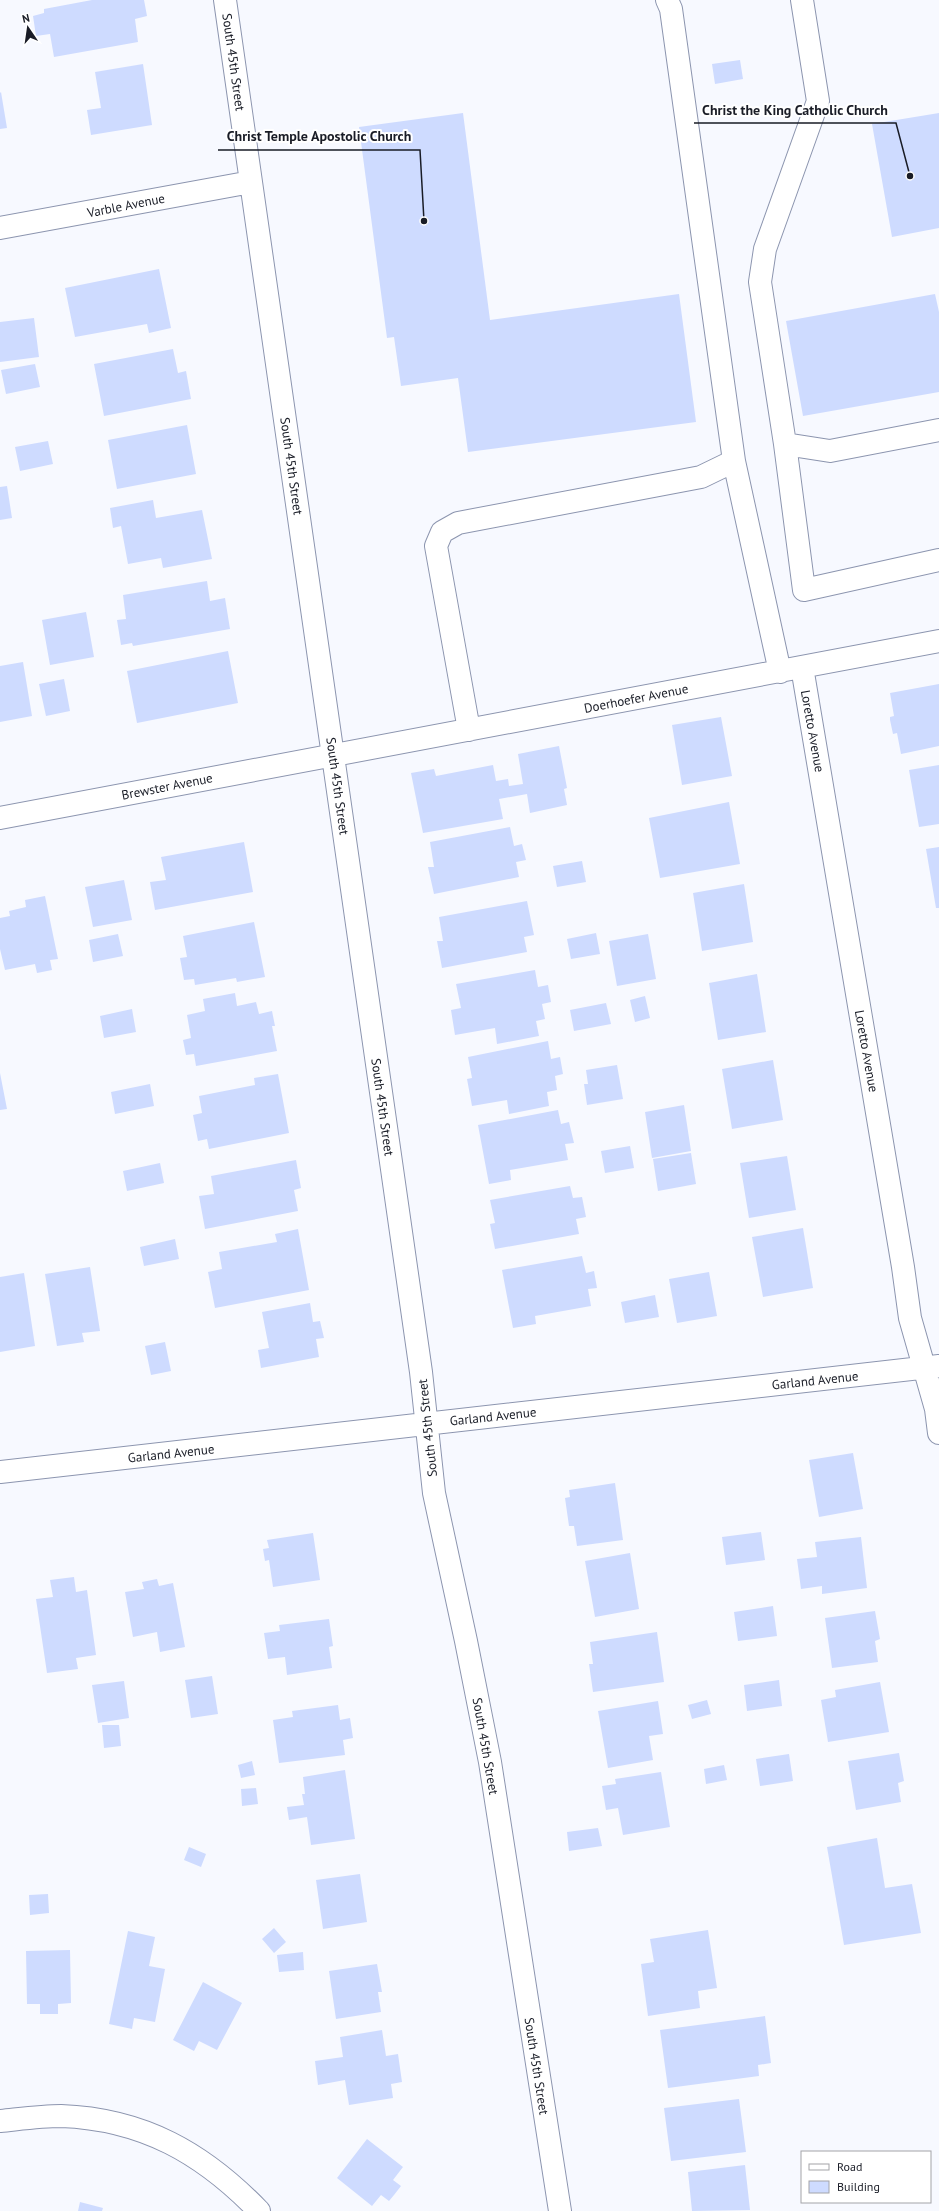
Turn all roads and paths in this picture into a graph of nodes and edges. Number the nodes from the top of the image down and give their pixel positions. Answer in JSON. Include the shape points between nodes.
{"nodes":[{"id":1,"x":225,"y":0,"type":"edge"},
{"id":2,"x":668,"y":0,"type":"edge"},
{"id":3,"x":802,"y":0,"type":"edge"},
{"id":4,"x":251,"y":182,"type":"junction"},
{"id":5,"x":0,"y":228,"type":"edge"},
{"id":6,"x":939,"y":430,"type":"edge"},
{"id":7,"x":785,"y":444,"type":"junction"},
{"id":8,"x":734,"y":461,"type":"junction"},
{"id":9,"x":939,"y":560,"type":"edge"},
{"id":10,"x":939,"y":641,"type":"edge"},
{"id":11,"x":802,"y":667,"type":"junction"},
{"id":12,"x":780,"y":672,"type":"junction"},
{"id":13,"x":470,"y":730,"type":"junction"},
{"id":14,"x":334,"y":755,"type":"junction"},
{"id":15,"x":0,"y":818,"type":"edge"},
{"id":16,"x":932,"y":1367,"type":"edge"},
{"id":17,"x":426,"y":1424,"type":"junction"},
{"id":18,"x":939,"y":1432,"type":"edge"},
{"id":19,"x":0,"y":1472,"type":"edge"},
{"id":20,"x":0,"y":2121,"type":"edge"},
{"id":21,"x":259,"y":2211,"type":"edge"},
{"id":22,"x":560,"y":2211,"type":"edge"}],
"edges":[{"from":1,"to":4,"type":"street","name":"South 45th Street"},
{"from":2,"to":8,"type":"street"},
{"from":3,"to":7,"type":"street","via":[[818,101],[765,249],[760,282]]},
{"from":4,"to":5,"type":"street","name":"Varble Avenue"},
{"from":4,"to":14,"type":"street","name":"South 45th Street"},
{"from":6,"to":7,"type":"street","via":[[830,451]]},
{"from":7,"to":9,"type":"street","via":[[804,590]]},
{"from":8,"to":12,"type":"street"},
{"from":8,"to":13,"type":"street","via":[[701,477],[458,523],[442,532],[436,546]]},
{"from":10,"to":11,"type":"street","name":"Doerhoefer Avenue"},
{"from":11,"to":12,"type":"street","name":"Doerhoefer Avenue"},
{"from":11,"to":16,"type":"street","name":"Loretto Avenue","via":[[910,1318]]},
{"from":12,"to":13,"type":"street","name":"Doerhoefer Avenue"},
{"from":13,"to":14,"type":"street","name":"Doerhoefer Avenue"},
{"from":14,"to":15,"type":"street","name":"Brewster Avenue"},
{"from":14,"to":17,"type":"street","name":"South 45th Street","via":[[421,1372]]},
{"from":16,"to":17,"type":"street","name":"Garland Avenue"},
{"from":16,"to":18,"type":"street","name":"Loretto Avenue"},
{"from":17,"to":19,"type":"street","name":"Garland Avenue"},
{"from":17,"to":22,"type":"street","name":"South 45th Street","via":[[434,1493],[490,1762]]},
{"from":20,"to":21,"type":"street","via":[[60,2116],[98,2120],[135,2128],[170,2142],[204,2161],[235,2186]]}]}
